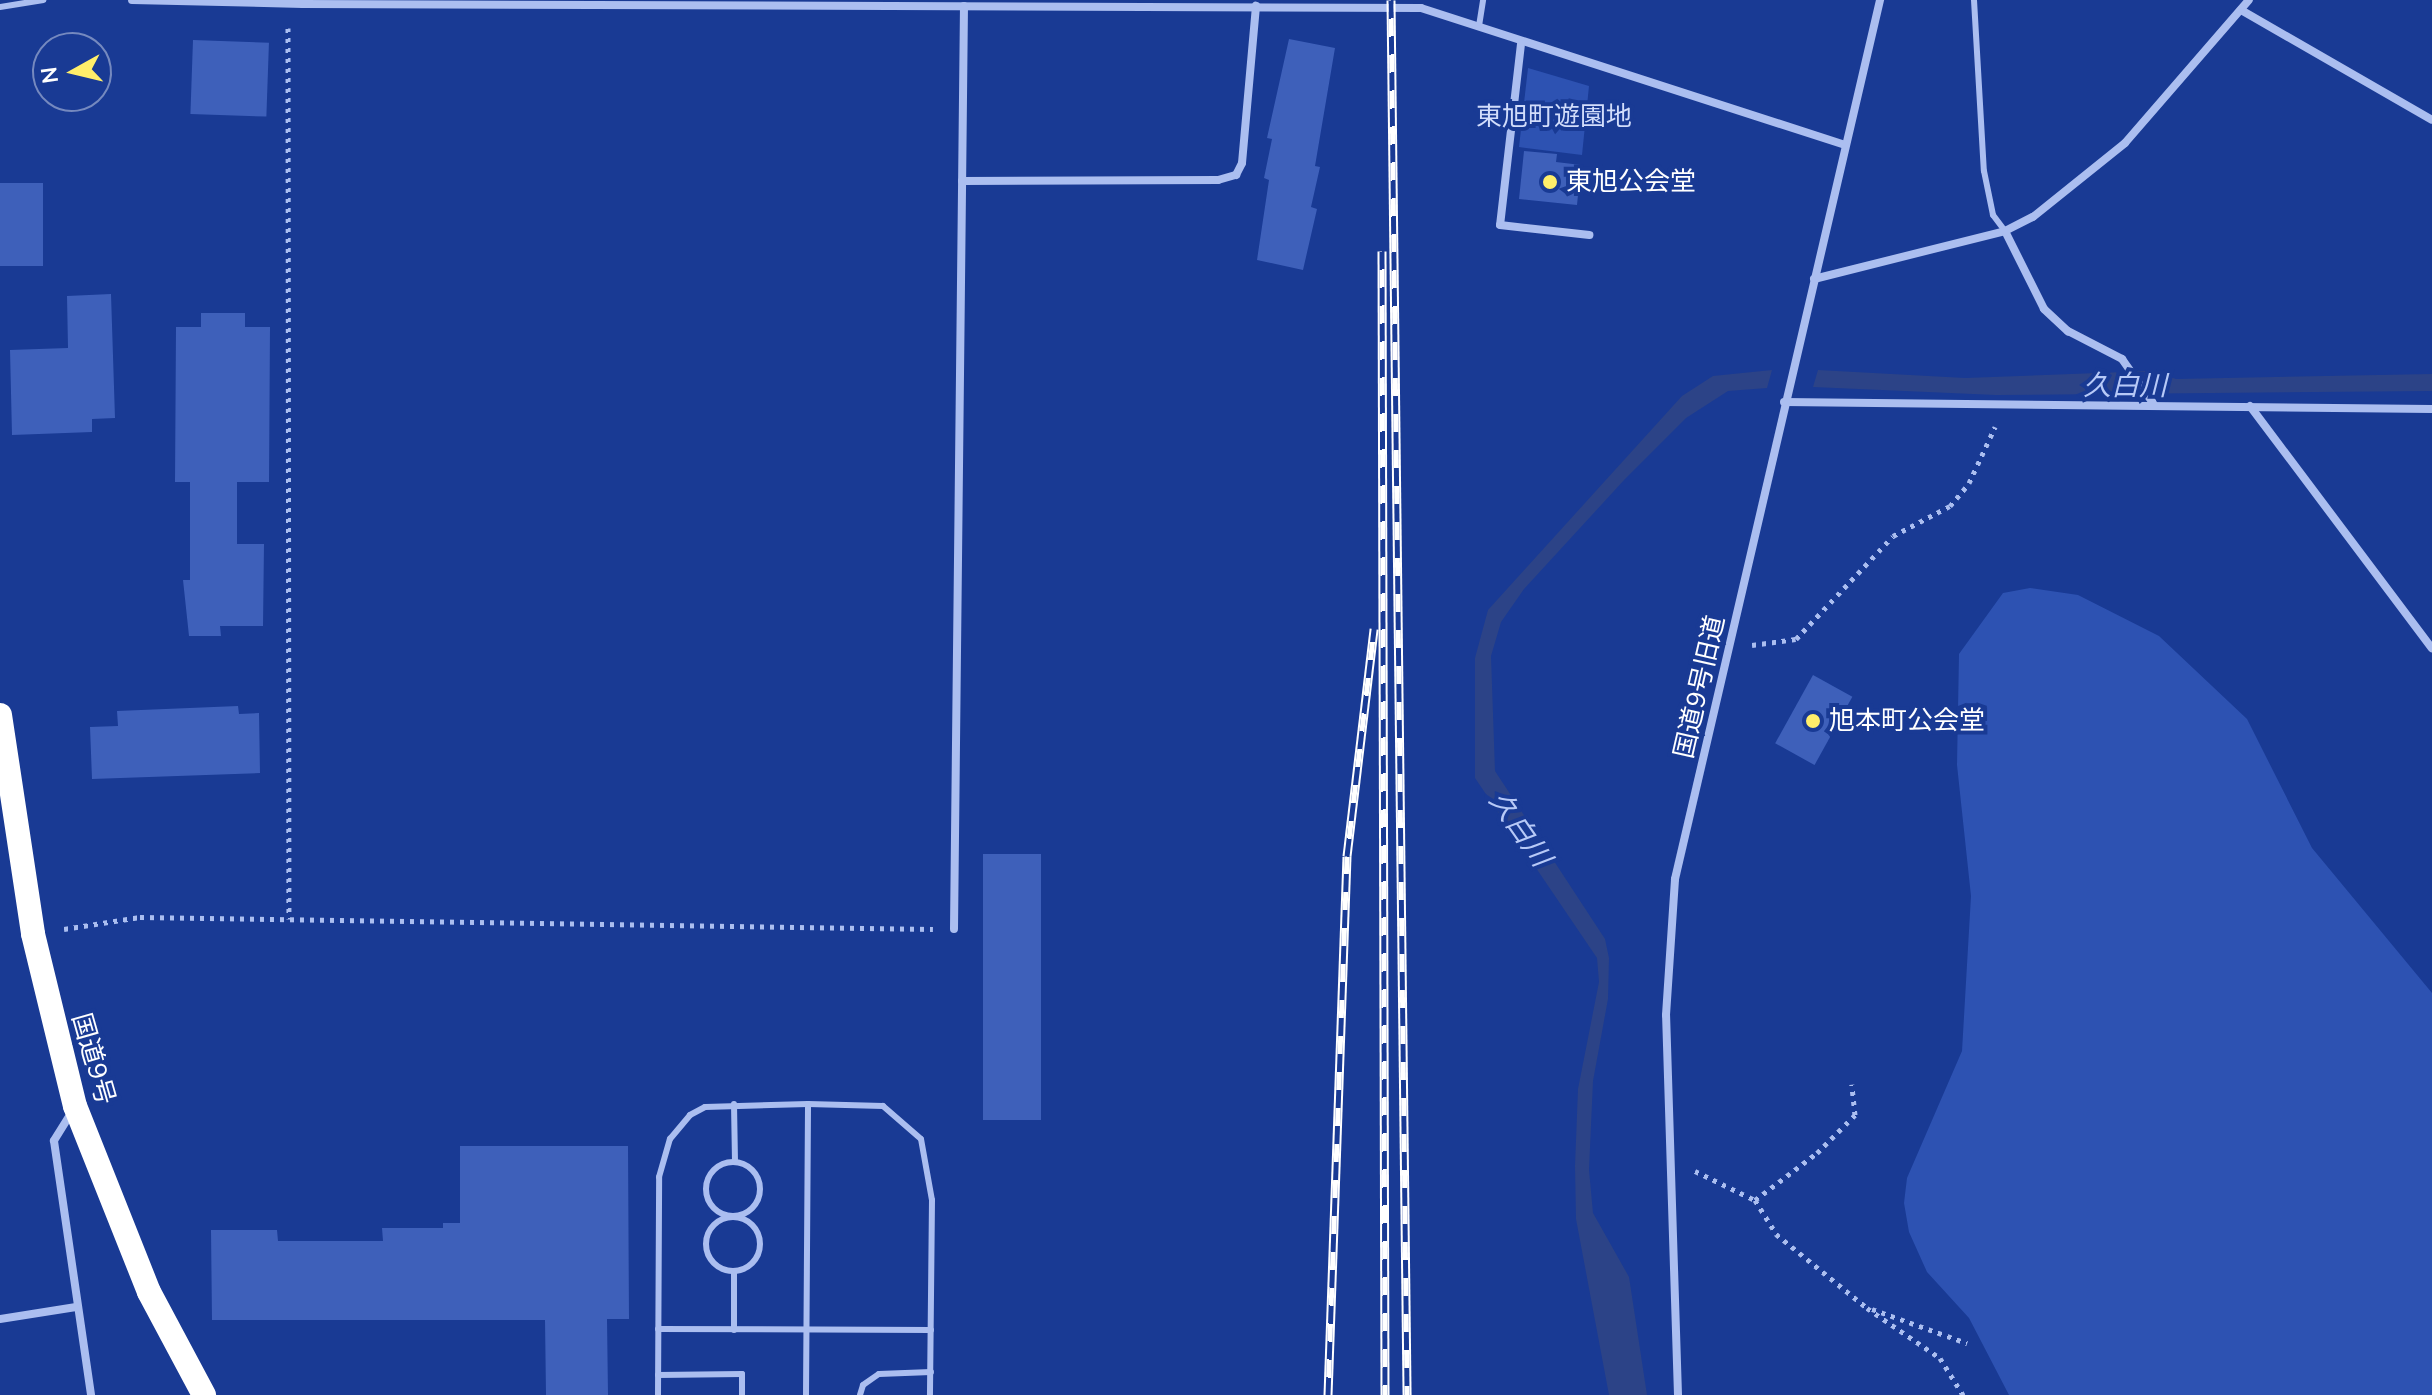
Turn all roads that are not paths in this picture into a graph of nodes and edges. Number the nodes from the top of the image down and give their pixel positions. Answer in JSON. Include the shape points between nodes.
{"nodes":[{"id":1,"x":43,"y":0,"type":"edge"},
{"id":2,"x":132,"y":0,"type":"edge"},
{"id":3,"x":1483,"y":0,"type":"edge"},
{"id":4,"x":1880,"y":0,"type":"edge"},
{"id":5,"x":1974,"y":0,"type":"edge"},
{"id":6,"x":2249,"y":0,"type":"edge"},
{"id":7,"x":303,"y":2,"type":"edge"},
{"id":8,"x":1024,"y":3,"type":"edge"},
{"id":9,"x":1277,"y":3,"type":"edge"},
{"id":10,"x":964,"y":6,"type":"junction"},
{"id":11,"x":1256,"y":6,"type":"junction"},
{"id":12,"x":0,"y":7,"type":"edge"},
{"id":13,"x":2241,"y":10,"type":"junction"},
{"id":14,"x":1479,"y":26,"type":"junction"},
{"id":15,"x":1521,"y":44,"type":"junction"},
{"id":16,"x":2432,"y":120,"type":"edge"},
{"id":17,"x":1844,"y":145,"type":"junction"},
{"id":18,"x":962,"y":181,"type":"junction"},
{"id":19,"x":2005,"y":231,"type":"junction"},
{"id":20,"x":1589,"y":235,"type":"dead end"},
{"id":21,"x":1814,"y":279,"type":"junction"},
{"id":22,"x":1784,"y":402,"type":"junction"},
{"id":23,"x":2153,"y":403,"type":"junction"},
{"id":24,"x":2250,"y":406,"type":"junction"},
{"id":25,"x":2432,"y":409,"type":"edge"},
{"id":26,"x":2432,"y":648,"type":"edge"},
{"id":27,"x":0,"y":715,"type":"edge"},
{"id":28,"x":954,"y":929,"type":"road end"},
{"id":29,"x":734,"y":1104,"type":"junction"},
{"id":30,"x":808,"y":1104,"type":"junction"},
{"id":31,"x":75,"y":1106,"type":"junction"},
{"id":32,"x":735,"y":1161,"type":"junction"},
{"id":33,"x":734,"y":1216,"type":"junction"},
{"id":34,"x":734,"y":1272,"type":"junction"},
{"id":35,"x":76,"y":1307,"type":"junction"},
{"id":36,"x":0,"y":1319,"type":"edge"},
{"id":37,"x":658,"y":1329,"type":"junction"},
{"id":38,"x":734,"y":1330,"type":"junction"},
{"id":39,"x":806,"y":1330,"type":"junction"},
{"id":40,"x":931,"y":1330,"type":"junction"},
{"id":41,"x":931,"y":1372,"type":"junction"},
{"id":42,"x":658,"y":1375,"type":"junction"},
{"id":43,"x":91,"y":1395,"type":"edge"},
{"id":44,"x":204,"y":1395,"type":"edge"},
{"id":45,"x":658,"y":1395,"type":"edge"},
{"id":46,"x":742,"y":1395,"type":"edge"},
{"id":47,"x":806,"y":1395,"type":"edge"},
{"id":48,"x":860,"y":1395,"type":"edge"},
{"id":49,"x":930,"y":1395,"type":"edge"},
{"id":50,"x":1678,"y":1395,"type":"edge"}],
"edges":[{"from":1,"to":12,"type":"lane"},
{"from":2,"to":7,"type":"street"},
{"from":3,"to":14,"type":"lane"},
{"from":4,"to":17,"type":"street","name":"国道9号旧道"},
{"from":5,"to":19,"type":"lane","via":[[1984,171],[1993,215]]},
{"from":6,"to":13,"type":"street"},
{"from":7,"to":10,"type":"street"},
{"from":8,"to":10,"type":"street"},
{"from":8,"to":11,"type":"street"},
{"from":9,"to":11,"type":"street"},
{"from":9,"to":14,"type":"street","via":[[1421,8]]},
{"from":10,"to":18,"type":"street"},
{"from":11,"to":18,"type":"street","via":[[1242,163],[1236,175],[1218,180]]},
{"from":13,"to":16,"type":"street"},
{"from":13,"to":19,"type":"street","via":[[2125,143],[2033,217]]},
{"from":14,"to":15,"type":"street"},
{"from":15,"to":17,"type":"street"},
{"from":15,"to":20,"type":"street","via":[[1500,225]]},
{"from":17,"to":21,"type":"street","name":"国道9号旧道"},
{"from":18,"to":28,"type":"street"},
{"from":19,"to":21,"type":"street"},
{"from":19,"to":23,"type":"street","via":[[2054,320],[2127,365]]},
{"from":21,"to":22,"type":"street","name":"国道9号旧道"},
{"from":22,"to":23,"type":"street"},
{"from":22,"to":50,"type":"street","name":"国道9号旧道","via":[[1675,879],[1666,1015]]},
{"from":23,"to":24,"type":"street"},
{"from":24,"to":25,"type":"street"},
{"from":24,"to":26,"type":"street"},
{"from":27,"to":31,"type":"highway","name":"国道9号","via":[[33,934]]},
{"from":29,"to":30,"type":"lane"},
{"from":29,"to":32,"type":"lane"},
{"from":29,"to":37,"type":"lane","via":[[690,1115],[662,1155]]},
{"from":30,"to":39,"type":"lane"},
{"from":30,"to":40,"type":"lane","via":[[883,1106],[921,1139],[932,1200]]},
{"from":31,"to":35,"type":"street","via":[[54,1141]]},
{"from":31,"to":44,"type":"highway","name":"国道9号","via":[[149,1292]]},
{"from":32,"to":33,"type":"lane","via":[[758,1176],[760,1195],[751,1210]]},
{"from":32,"to":33,"type":"lane","via":[[710,1174],[706,1191],[718,1212]]},
{"from":33,"to":34,"type":"lane","via":[[752,1224],[760,1241],[756,1258]]},
{"from":33,"to":34,"type":"lane","via":[[710,1229],[705,1246],[718,1267]]},
{"from":34,"to":38,"type":"lane"},
{"from":35,"to":36,"type":"street"},
{"from":35,"to":43,"type":"street"},
{"from":37,"to":38,"type":"lane"},
{"from":37,"to":42,"type":"lane"},
{"from":38,"to":39,"type":"lane"},
{"from":39,"to":40,"type":"lane"},
{"from":39,"to":47,"type":"lane"},
{"from":40,"to":41,"type":"lane"},
{"from":41,"to":48,"type":"lane","via":[[879,1374],[863,1385]]},
{"from":41,"to":49,"type":"lane"},
{"from":42,"to":45,"type":"lane"},
{"from":42,"to":46,"type":"lane","via":[[742,1374]]}]}
